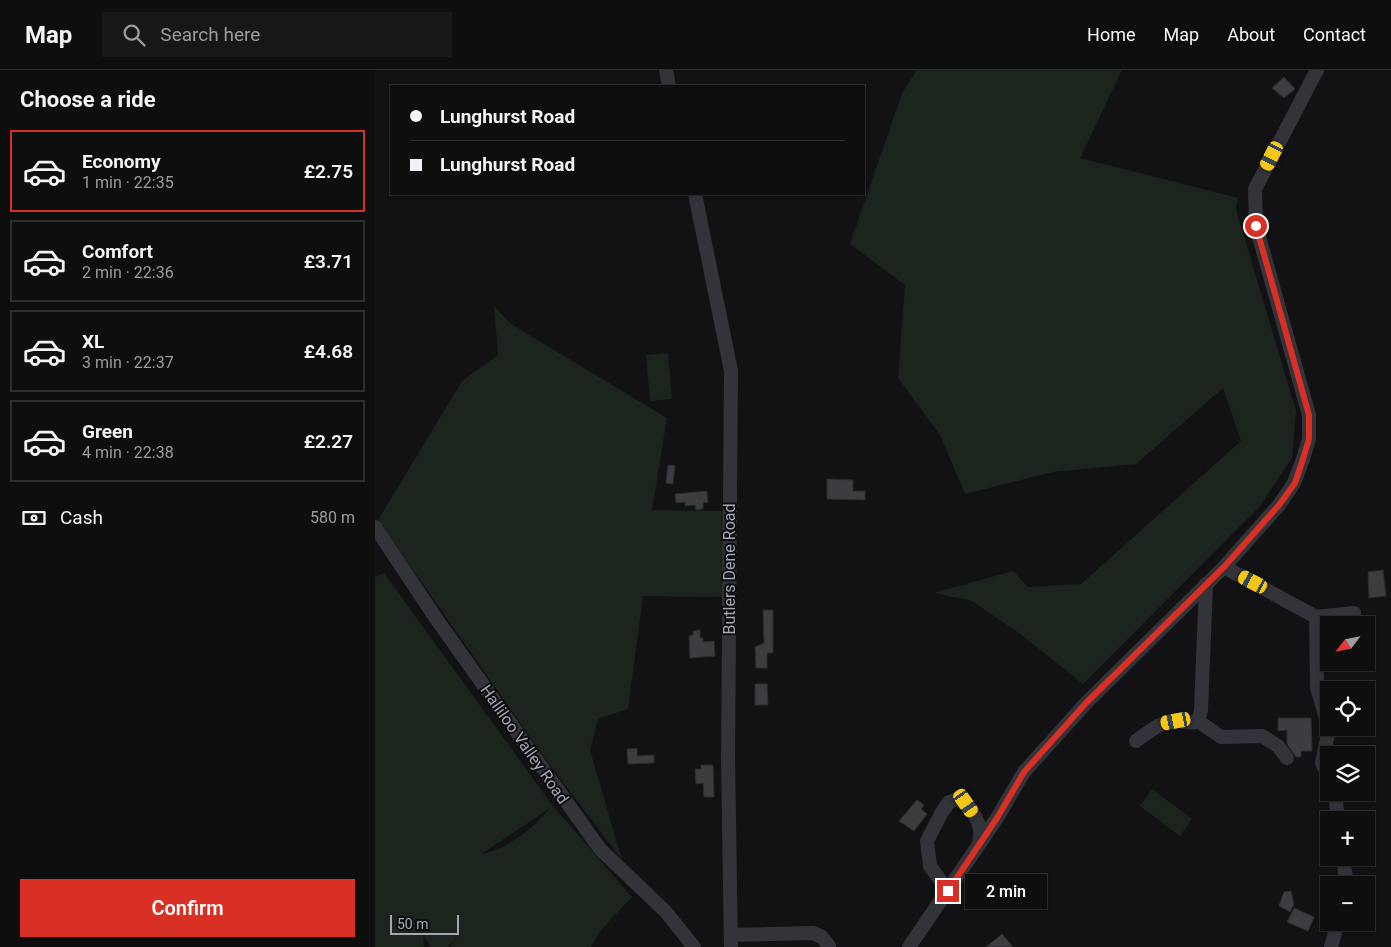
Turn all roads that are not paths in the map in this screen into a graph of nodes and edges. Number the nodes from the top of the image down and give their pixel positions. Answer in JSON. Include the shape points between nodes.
{"nodes":[{"id":1,"x":666,"y":70,"type":"edge"},
{"id":2,"x":1317,"y":70,"type":"edge"},
{"id":3,"x":669,"y":85,"type":"edge"},
{"id":4,"x":695,"y":195,"type":"edge"},
{"id":5,"x":375,"y":527,"type":"edge"},
{"id":6,"x":1224,"y":567,"type":"junction"},
{"id":7,"x":1206,"y":584,"type":"junction"},
{"id":8,"x":1354,"y":613,"type":"dead end"},
{"id":9,"x":1316,"y":617,"type":"junction"},
{"id":10,"x":1198,"y":721,"type":"junction"},
{"id":11,"x":1136,"y":740,"type":"dead end"},
{"id":12,"x":1326,"y":746,"type":"edge"},
{"id":13,"x":1287,"y":758,"type":"dead end"},
{"id":14,"x":979,"y":843,"type":"junction"},
{"id":15,"x":948,"y":891,"type":"junction"},
{"id":16,"x":1335,"y":931,"type":"edge"},
{"id":17,"x":731,"y":941,"type":"edge"},
{"id":18,"x":829,"y":946,"type":"edge"},
{"id":19,"x":694,"y":947,"type":"edge"},
{"id":20,"x":909,"y":947,"type":"edge"},
{"id":21,"x":1331,"y":947,"type":"edge"}],
"edges":[{"from":1,"to":3,"type":"street"},
{"from":2,"to":6,"type":"street","via":[[1255,189],[1256,226],[1309,415],[1309,439],[1295,483]]},
{"from":4,"to":17,"type":"street","name":"Butlers Dene Road","via":[[731,371],[728,759]]},
{"from":5,"to":19,"type":"street","name":"Halliloo Valley Road","via":[[600,850],[666,912]]},
{"from":6,"to":7,"type":"street"},
{"from":6,"to":9,"type":"street"},
{"from":7,"to":10,"type":"street"},
{"from":7,"to":14,"type":"street","via":[[1086,703],[1030,765]]},
{"from":8,"to":9,"type":"street"},
{"from":9,"to":12,"type":"street","via":[[1317,687],[1329,729]]},
{"from":10,"to":11,"type":"street","via":[[1159,725]]},
{"from":10,"to":13,"type":"street","via":[[1221,737],[1262,736],[1278,746]]},
{"from":14,"to":15,"type":"street"},
{"from":14,"to":15,"type":"street","via":[[981,834],[976,818],[966,803],[957,799],[949,802],[927,841],[930,866]]},
{"from":15,"to":20,"type":"street"},
{"from":16,"to":21,"type":"street"},
{"from":17,"to":18,"type":"street","via":[[813,933],[822,937]]}]}
